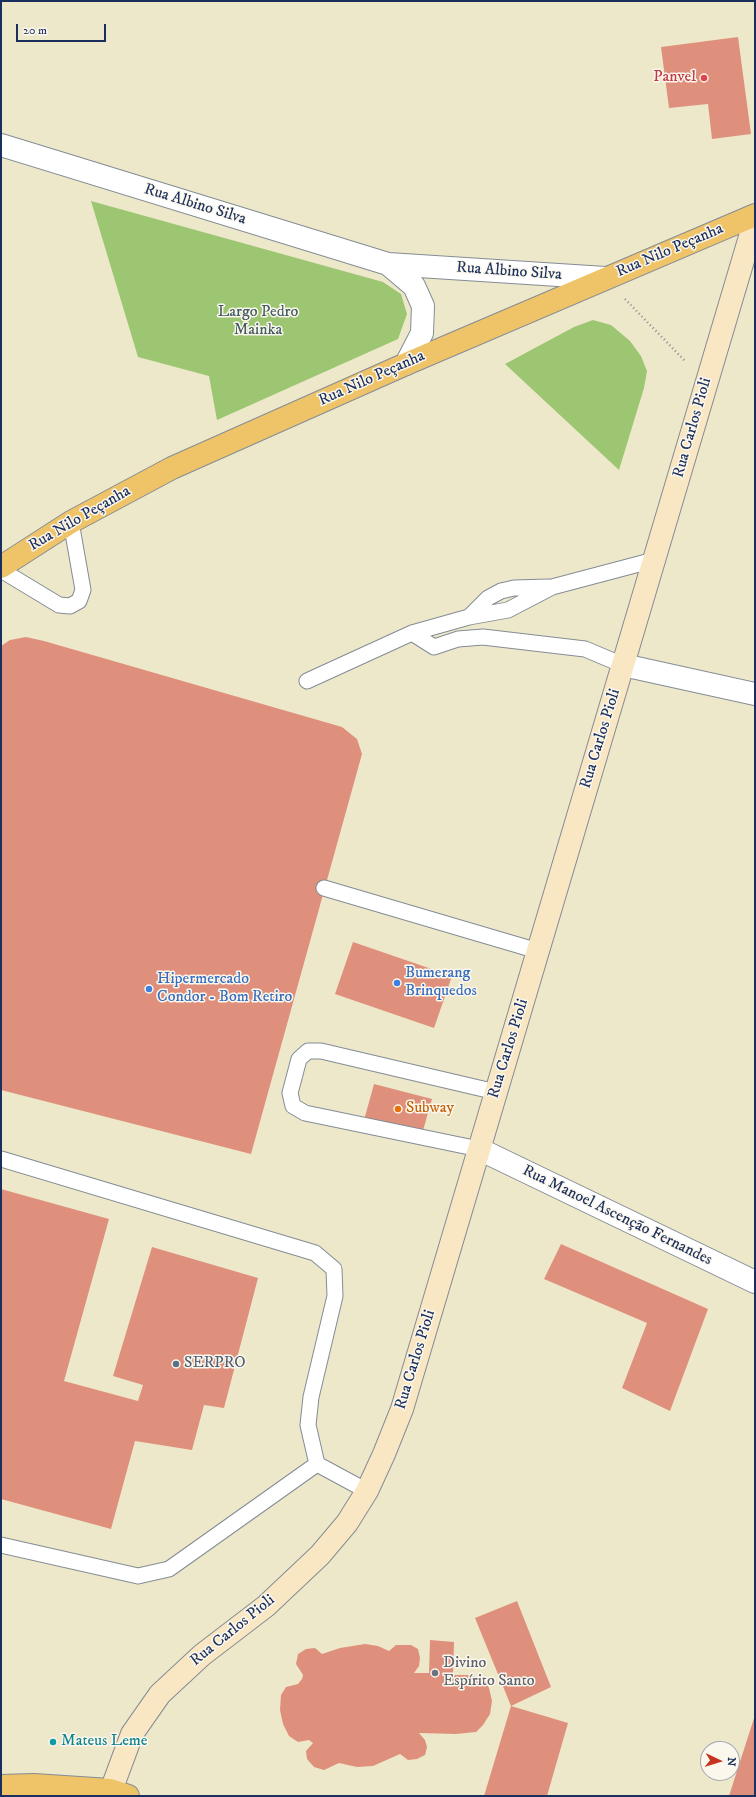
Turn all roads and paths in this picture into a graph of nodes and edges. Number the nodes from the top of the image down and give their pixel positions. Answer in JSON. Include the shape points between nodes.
{"nodes":[{"id":1,"x":1,"y":145,"type":"edge"},
{"id":2,"x":755,"y":216,"type":"edge"},
{"id":3,"x":755,"y":220,"type":"edge"},
{"id":4,"x":388,"y":264,"type":"junction"},
{"id":5,"x":605,"y":278,"type":"junction"},
{"id":6,"x":406,"y":364,"type":"junction"},
{"id":7,"x":706,"y":383,"type":"junction"},
{"id":8,"x":71,"y":522,"type":"junction"},
{"id":9,"x":654,"y":560,"type":"junction"},
{"id":10,"x":1,"y":568,"type":"edge"},
{"id":11,"x":412,"y":634,"type":"junction"},
{"id":12,"x":623,"y":665,"type":"junction"},
{"id":13,"x":307,"y":680,"type":"dead end"},
{"id":14,"x":755,"y":694,"type":"edge"},
{"id":15,"x":324,"y":888,"type":"dead end"},
{"id":16,"x":538,"y":951,"type":"junction"},
{"id":17,"x":496,"y":1092,"type":"junction"},
{"id":18,"x":479,"y":1149,"type":"junction"},
{"id":19,"x":1,"y":1159,"type":"edge"},
{"id":20,"x":755,"y":1282,"type":"edge"},
{"id":21,"x":316,"y":1464,"type":"junction"},
{"id":22,"x":367,"y":1491,"type":"junction"},
{"id":23,"x":1,"y":1545,"type":"edge"},
{"id":24,"x":1,"y":1786,"type":"edge"},
{"id":25,"x":116,"y":1794,"type":"edge"}],
"edges":[{"from":1,"to":4,"type":"street","name":"Rua Albino Silva"},
{"from":2,"to":5,"type":"main road","name":"Rua Nilo Peçanha"},
{"from":3,"to":7,"type":"main road","name":"Rua Carlos Pioli"},
{"from":4,"to":5,"type":"street","name":"Rua Albino Silva"},
{"from":4,"to":6,"type":"street","name":"Rua Albino Silva","via":[[414,286],[423,306],[422,332]]},
{"from":5,"to":6,"type":"main road","name":"Rua Nilo Peçanha"},
{"from":5,"to":7,"type":"path"},
{"from":6,"to":8,"type":"main road","name":"Rua Nilo Peçanha","via":[[172,468]]},
{"from":7,"to":9,"type":"main road","name":"Rua Carlos Pioli"},
{"from":8,"to":10,"type":"main road","name":"Rua Nilo Peçanha"},
{"from":8,"to":10,"type":"lane","via":[[82,590],[79,601],[70,606],[60,605]]},
{"from":9,"to":11,"type":"lane","via":[[552,587],[501,591],[488,598],[469,617]]},
{"from":9,"to":12,"type":"main road","name":"Rua Carlos Pioli"},
{"from":11,"to":12,"type":"lane","via":[[434,647],[458,639],[483,637],[585,649]]},
{"from":11,"to":13,"type":"lane"},
{"from":12,"to":14,"type":"street"},
{"from":12,"to":16,"type":"main road","name":"Rua Carlos Pioli"},
{"from":15,"to":16,"type":"lane"},
{"from":16,"to":17,"type":"main road","name":"Rua Carlos Pioli"},
{"from":17,"to":18,"type":"main road","name":"Rua Carlos Pioli"},
{"from":17,"to":18,"type":"lane","via":[[321,1051],[308,1051],[299,1059],[290,1093],[293,1106],[305,1113]]},
{"from":18,"to":20,"type":"street","name":"Rua Manoel Ascenção Fernandes"},
{"from":18,"to":22,"type":"main road","name":"Rua Carlos Pioli","via":[[402,1409]]},
{"from":19,"to":21,"type":"lane","via":[[315,1253],[334,1269],[335,1296],[311,1397],[308,1424]]},
{"from":21,"to":22,"type":"lane"},
{"from":21,"to":23,"type":"lane","via":[[169,1569],[138,1576]]},
{"from":22,"to":25,"type":"main road","name":"Rua Carlos Pioli","via":[[347,1523],[320,1556],[266,1606],[202,1655],[160,1694],[132,1734]]},
{"from":24,"to":25,"type":"main road","via":[[34,1784]]}]}
